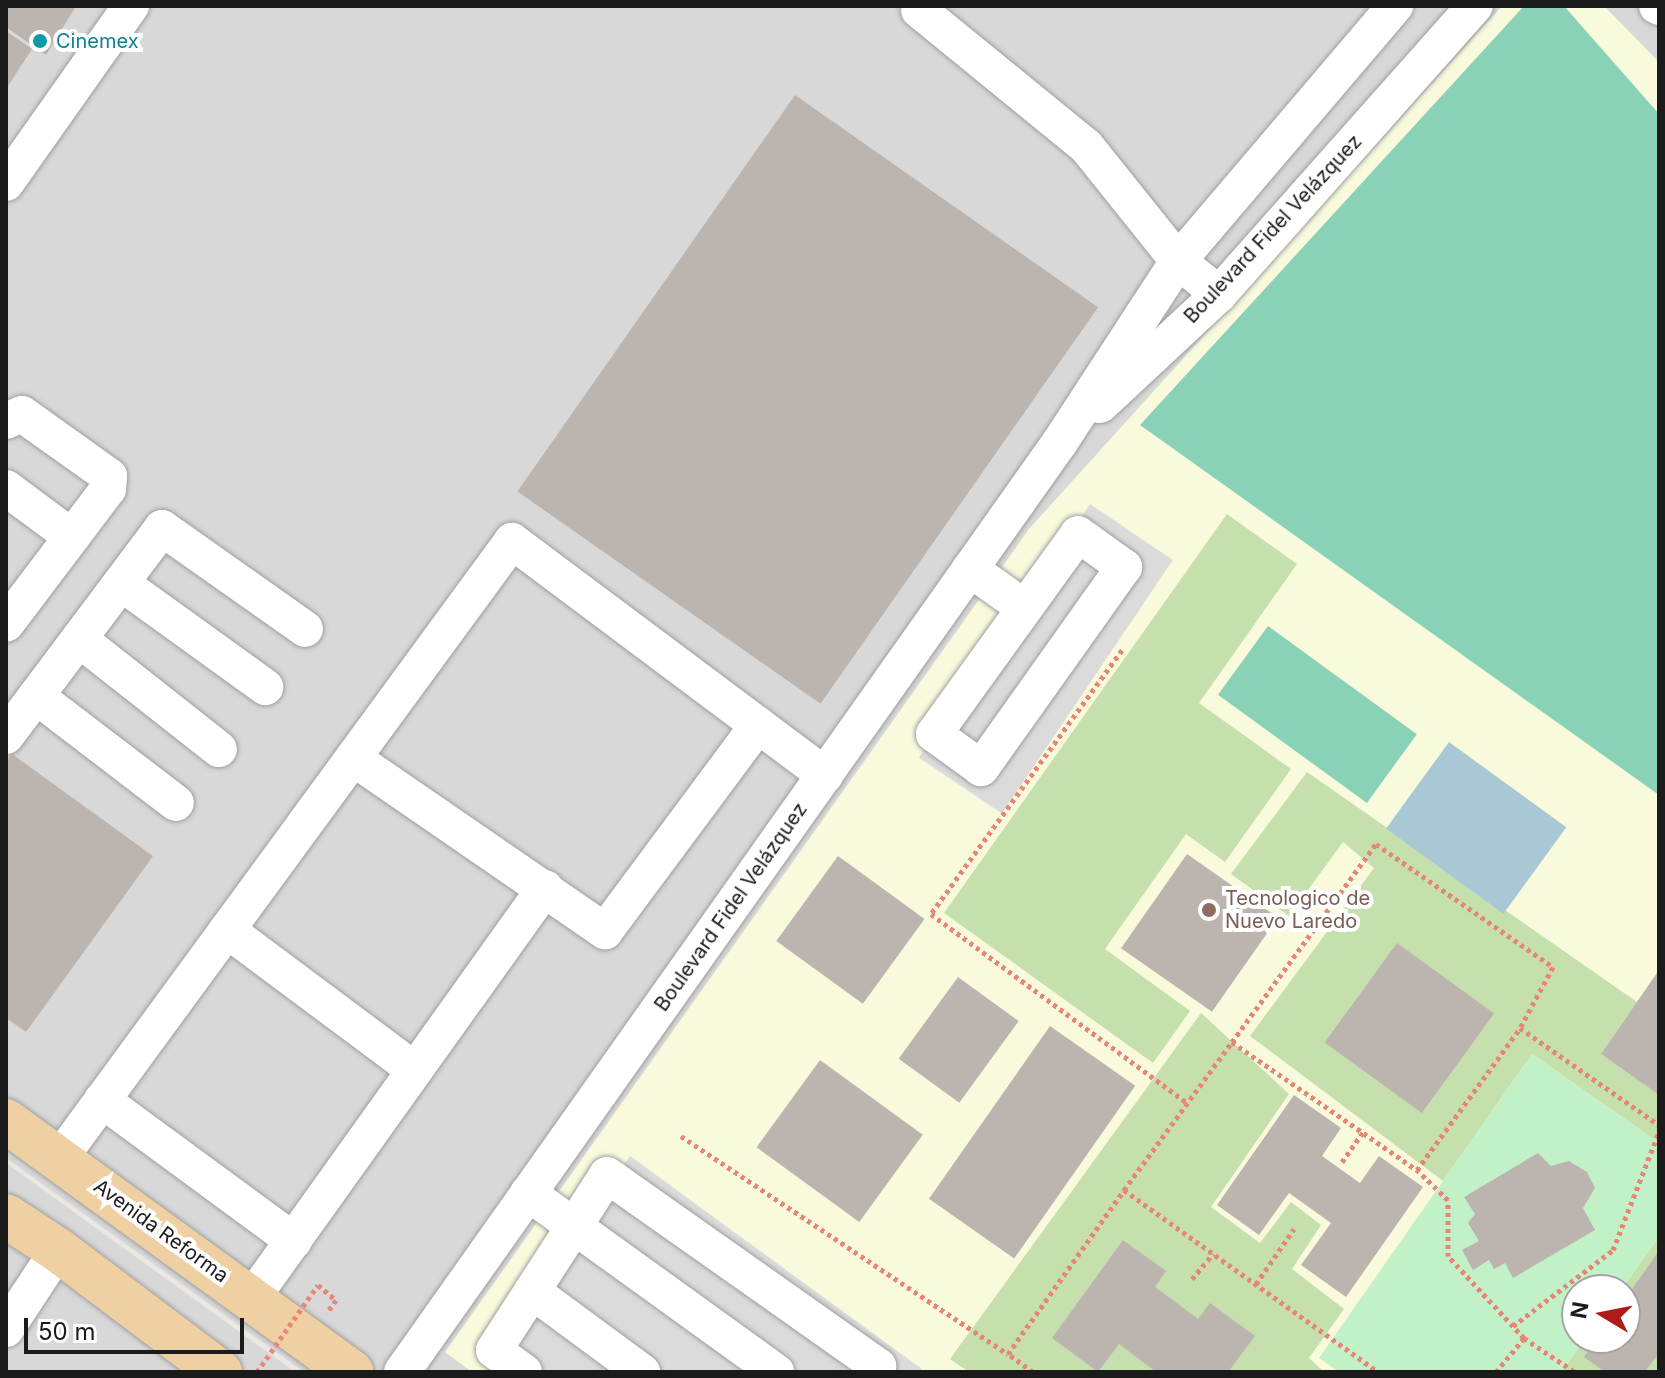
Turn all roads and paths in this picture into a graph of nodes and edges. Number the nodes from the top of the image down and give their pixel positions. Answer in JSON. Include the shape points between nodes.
{"nodes":[{"id":1,"x":131,"y":6,"type":"edge"},
{"id":2,"x":1395,"y":6,"type":"edge"},
{"id":3,"x":1475,"y":6,"type":"edge"},
{"id":4,"x":919,"y":10,"type":"dead end"},
{"id":5,"x":6,"y":183,"type":"edge"},
{"id":6,"x":1178,"y":261,"type":"junction"},
{"id":7,"x":1219,"y":294,"type":"junction"},
{"id":8,"x":6,"y":421,"type":"edge"},
{"id":9,"x":1060,"y":442,"type":"junction"},
{"id":10,"x":6,"y":488,"type":"edge"},
{"id":11,"x":72,"y":537,"type":"junction"},
{"id":12,"x":970,"y":569,"type":"junction"},
{"id":13,"x":121,"y":583,"type":"junction"},
{"id":14,"x":18,"y":585,"type":"edge"},
{"id":15,"x":1025,"y":608,"type":"junction"},
{"id":16,"x":6,"y":624,"type":"edge"},
{"id":17,"x":305,"y":629,"type":"dead end"},
{"id":18,"x":79,"y":639,"type":"junction"},
{"id":19,"x":1122,"y":650,"type":"dead end"},
{"id":20,"x":265,"y":687,"type":"dead end"},
{"id":21,"x":36,"y":696,"type":"junction"},
{"id":22,"x":758,"y":725,"type":"junction"},
{"id":23,"x":6,"y":736,"type":"edge"},
{"id":24,"x":219,"y":749,"type":"dead end"},
{"id":25,"x":353,"y":758,"type":"junction"},
{"id":26,"x":825,"y":775,"type":"junction"},
{"id":27,"x":176,"y":803,"type":"dead end"},
{"id":28,"x":545,"y":888,"type":"junction"},
{"id":29,"x":227,"y":930,"type":"junction"},
{"id":30,"x":1520,"y":1028,"type":"junction"},
{"id":31,"x":1232,"y":1042,"type":"junction"},
{"id":32,"x":415,"y":1070,"type":"junction"},
{"id":33,"x":102,"y":1100,"type":"junction"},
{"id":34,"x":1187,"y":1103,"type":"junction"},
{"id":35,"x":6,"y":1121,"type":"edge"},
{"id":36,"x":1659,"y":1125,"type":"edge"},
{"id":37,"x":1363,"y":1132,"type":"junction"},
{"id":38,"x":1659,"y":1132,"type":"edge"},
{"id":39,"x":681,"y":1136,"type":"dead end"},
{"id":40,"x":60,"y":1158,"type":"junction"},
{"id":41,"x":1342,"y":1162,"type":"dead end"},
{"id":42,"x":1417,"y":1170,"type":"junction"},
{"id":43,"x":1124,"y":1190,"type":"junction"},
{"id":44,"x":528,"y":1193,"type":"junction"},
{"id":45,"x":6,"y":1216,"type":"edge"},
{"id":46,"x":572,"y":1225,"type":"junction"},
{"id":47,"x":1294,"y":1229,"type":"dead end"},
{"id":48,"x":294,"y":1241,"type":"junction"},
{"id":49,"x":58,"y":1250,"type":"junction"},
{"id":50,"x":1213,"y":1254,"type":"junction"},
{"id":51,"x":1192,"y":1279,"type":"dead end"},
{"id":52,"x":1256,"y":1284,"type":"junction"},
{"id":53,"x":532,"y":1291,"type":"junction"},
{"id":54,"x":252,"y":1298,"type":"junction"},
{"id":55,"x":326,"y":1314,"type":"dead end"},
{"id":56,"x":1513,"y":1326,"type":"junction"},
{"id":57,"x":6,"y":1329,"type":"edge"},
{"id":58,"x":1524,"y":1338,"type":"junction"},
{"id":59,"x":1008,"y":1354,"type":"junction"},
{"id":60,"x":220,"y":1372,"type":"edge"},
{"id":61,"x":257,"y":1372,"type":"edge"},
{"id":62,"x":352,"y":1372,"type":"edge"},
{"id":63,"x":402,"y":1372,"type":"edge"},
{"id":64,"x":524,"y":1372,"type":"edge"},
{"id":65,"x":642,"y":1372,"type":"edge"},
{"id":66,"x":776,"y":1372,"type":"edge"},
{"id":67,"x":875,"y":1372,"type":"edge"},
{"id":68,"x":1033,"y":1372,"type":"edge"},
{"id":69,"x":1378,"y":1372,"type":"edge"},
{"id":70,"x":1496,"y":1372,"type":"edge"},
{"id":71,"x":1575,"y":1372,"type":"edge"}],
"edges":[{"from":1,"to":5,"type":"street"},
{"from":2,"to":6,"type":"street","name":"Boulevard Fidel Velázquez"},
{"from":3,"to":7,"type":"street","name":"Boulevard Fidel Velázquez"},
{"from":4,"to":6,"type":"street","via":[[1086,146]]},
{"from":6,"to":7,"type":"street"},
{"from":6,"to":9,"type":"street","name":"Boulevard Fidel Velázquez"},
{"from":7,"to":9,"type":"street","name":"Boulevard Fidel Velázquez"},
{"from":8,"to":11,"type":"street","via":[[22,414],[109,476],[108,489]]},
{"from":9,"to":12,"type":"street","name":"Boulevard Fidel Velázquez"},
{"from":10,"to":11,"type":"street"},
{"from":11,"to":14,"type":"street"},
{"from":12,"to":15,"type":"street"},
{"from":12,"to":26,"type":"street","name":"Boulevard Fidel Velázquez"},
{"from":13,"to":17,"type":"street","via":[[162,528]]},
{"from":13,"to":18,"type":"street"},
{"from":13,"to":20,"type":"street"},
{"from":14,"to":16,"type":"street"},
{"from":15,"to":15,"type":"street","via":[[1078,534],[1124,567],[981,768],[934,734]]},
{"from":18,"to":21,"type":"street"},
{"from":18,"to":24,"type":"street"},
{"from":19,"to":34,"type":"path","via":[[931,914]]},
{"from":21,"to":23,"type":"street"},
{"from":21,"to":27,"type":"street"},
{"from":22,"to":25,"type":"street","via":[[512,541]]},
{"from":22,"to":26,"type":"street"},
{"from":22,"to":28,"type":"street","via":[[605,931]]},
{"from":25,"to":28,"type":"street"},
{"from":25,"to":29,"type":"street"},
{"from":26,"to":44,"type":"street","name":"Boulevard Fidel Velázquez"},
{"from":28,"to":32,"type":"street"},
{"from":29,"to":32,"type":"street"},
{"from":29,"to":33,"type":"street"},
{"from":30,"to":31,"type":"path","via":[[1553,967],[1376,844]]},
{"from":30,"to":36,"type":"path"},
{"from":30,"to":42,"type":"path"},
{"from":31,"to":34,"type":"path"},
{"from":31,"to":37,"type":"path"},
{"from":32,"to":48,"type":"street"},
{"from":33,"to":40,"type":"street"},
{"from":33,"to":48,"type":"street"},
{"from":34,"to":43,"type":"path"},
{"from":35,"to":40,"type":"main road","name":"Avenida Reforma"},
{"from":37,"to":41,"type":"path"},
{"from":37,"to":42,"type":"path"},
{"from":38,"to":56,"type":"path","via":[[1613,1250]]},
{"from":39,"to":59,"type":"path"},
{"from":40,"to":54,"type":"main road","name":"Avenida Reforma"},
{"from":42,"to":56,"type":"path","via":[[1448,1200],[1448,1256]]},
{"from":43,"to":50,"type":"path"},
{"from":43,"to":59,"type":"path"},
{"from":44,"to":46,"type":"street"},
{"from":44,"to":63,"type":"street","name":"Boulevard Fidel Velázquez"},
{"from":45,"to":49,"type":"main road"},
{"from":46,"to":53,"type":"street"},
{"from":46,"to":66,"type":"street"},
{"from":46,"to":67,"type":"street","via":[[607,1175],[878,1366]]},
{"from":47,"to":52,"type":"path"},
{"from":48,"to":54,"type":"street"},
{"from":49,"to":57,"type":"street"},
{"from":49,"to":60,"type":"main road"},
{"from":50,"to":51,"type":"path"},
{"from":50,"to":52,"type":"path"},
{"from":52,"to":69,"type":"path"},
{"from":53,"to":64,"type":"street","via":[[494,1350]]},
{"from":53,"to":65,"type":"street"},
{"from":54,"to":62,"type":"main road","name":"Avenida Reforma"},
{"from":55,"to":61,"type":"path","bridge":true,"via":[[336,1300],[318,1285]]},
{"from":56,"to":58,"type":"path"},
{"from":58,"to":70,"type":"path"},
{"from":58,"to":71,"type":"path"},
{"from":59,"to":68,"type":"path"}]}
